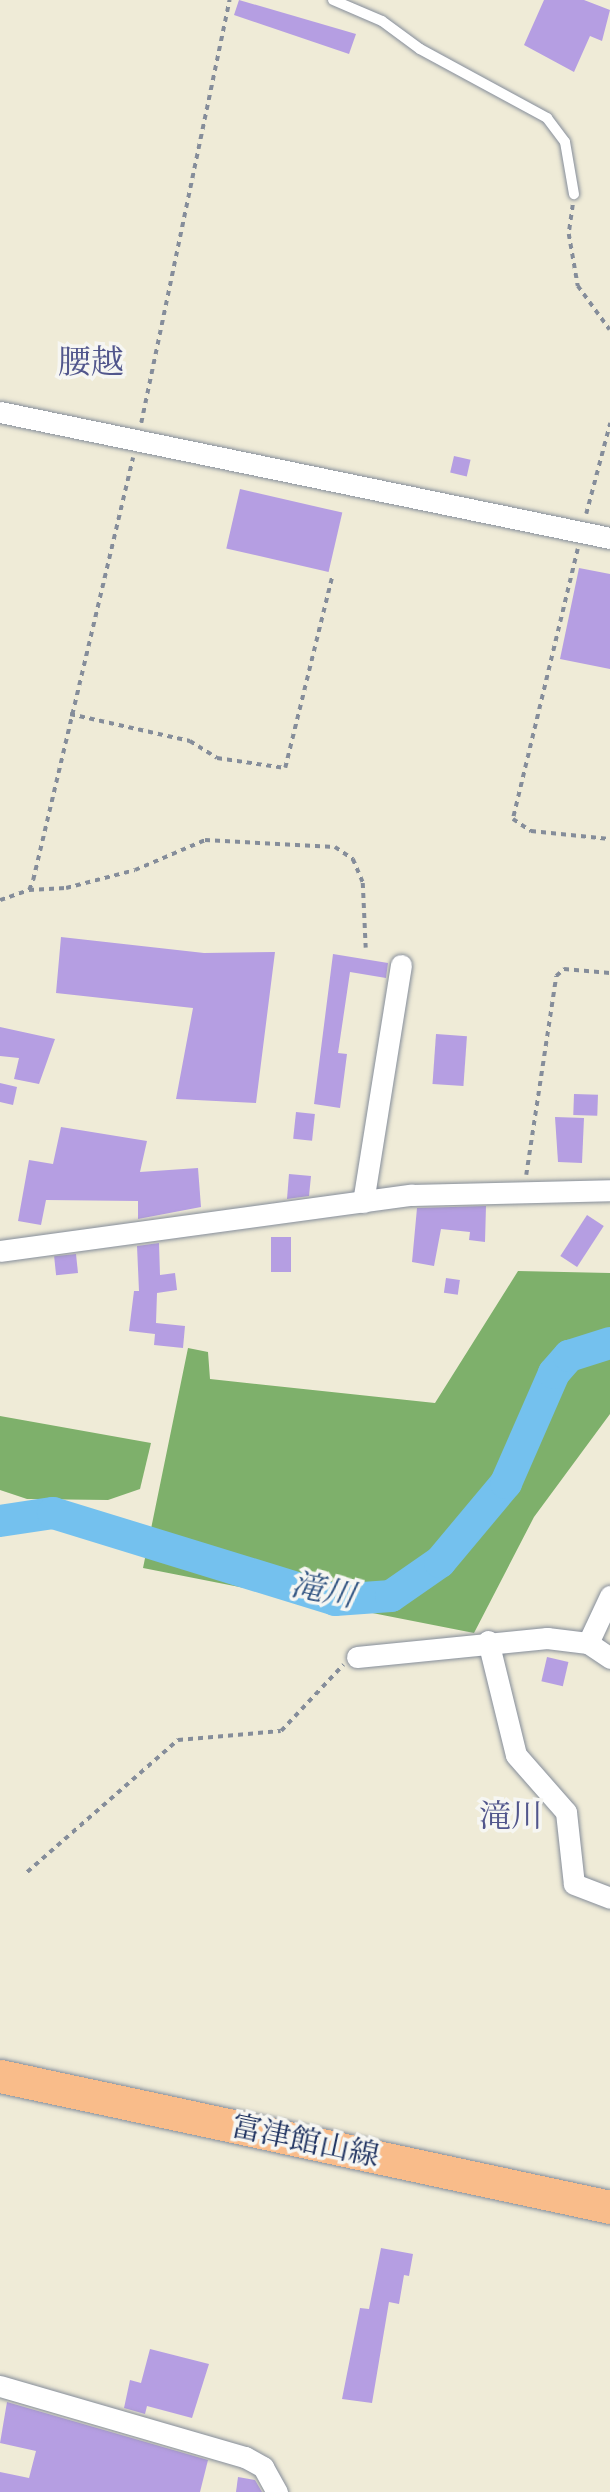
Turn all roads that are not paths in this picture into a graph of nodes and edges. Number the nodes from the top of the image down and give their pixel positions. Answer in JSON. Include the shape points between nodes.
{"nodes":[{"id":1,"x":333,"y":0,"type":"edge"},
{"id":2,"x":574,"y":194,"type":"road end"},
{"id":3,"x":0,"y":412,"type":"edge"},
{"id":4,"x":610,"y":538,"type":"edge"},
{"id":5,"x":401,"y":965,"type":"dead end"},
{"id":6,"x":610,"y":1190,"type":"edge"},
{"id":7,"x":363,"y":1202,"type":"junction"},
{"id":8,"x":0,"y":1251,"type":"edge"},
{"id":9,"x":610,"y":1595,"type":"edge"},
{"id":10,"x":488,"y":1641,"type":"junction"},
{"id":11,"x":588,"y":1643,"type":"junction"},
{"id":12,"x":357,"y":1657,"type":"road end"},
{"id":13,"x":610,"y":1658,"type":"edge"},
{"id":14,"x":610,"y":1898,"type":"edge"},
{"id":15,"x":0,"y":2076,"type":"edge"},
{"id":16,"x":610,"y":2207,"type":"edge"},
{"id":17,"x":0,"y":2386,"type":"edge"},
{"id":18,"x":276,"y":2492,"type":"edge"}],
"edges":[{"from":1,"to":2,"type":"lane","via":[[382,21],[420,49],[547,118],[565,142]]},
{"from":3,"to":4,"type":"street"},
{"from":5,"to":7,"type":"street"},
{"from":6,"to":7,"type":"street"},
{"from":7,"to":8,"type":"street"},
{"from":9,"to":11,"type":"street"},
{"from":10,"to":11,"type":"street"},
{"from":10,"to":12,"type":"street"},
{"from":10,"to":14,"type":"street","via":[[516,1755],[566,1812],[574,1884]]},
{"from":11,"to":13,"type":"street"},
{"from":15,"to":16,"type":"main road","name":"富津館山線"},
{"from":17,"to":18,"type":"street","via":[[245,2457],[263,2467]]}]}
